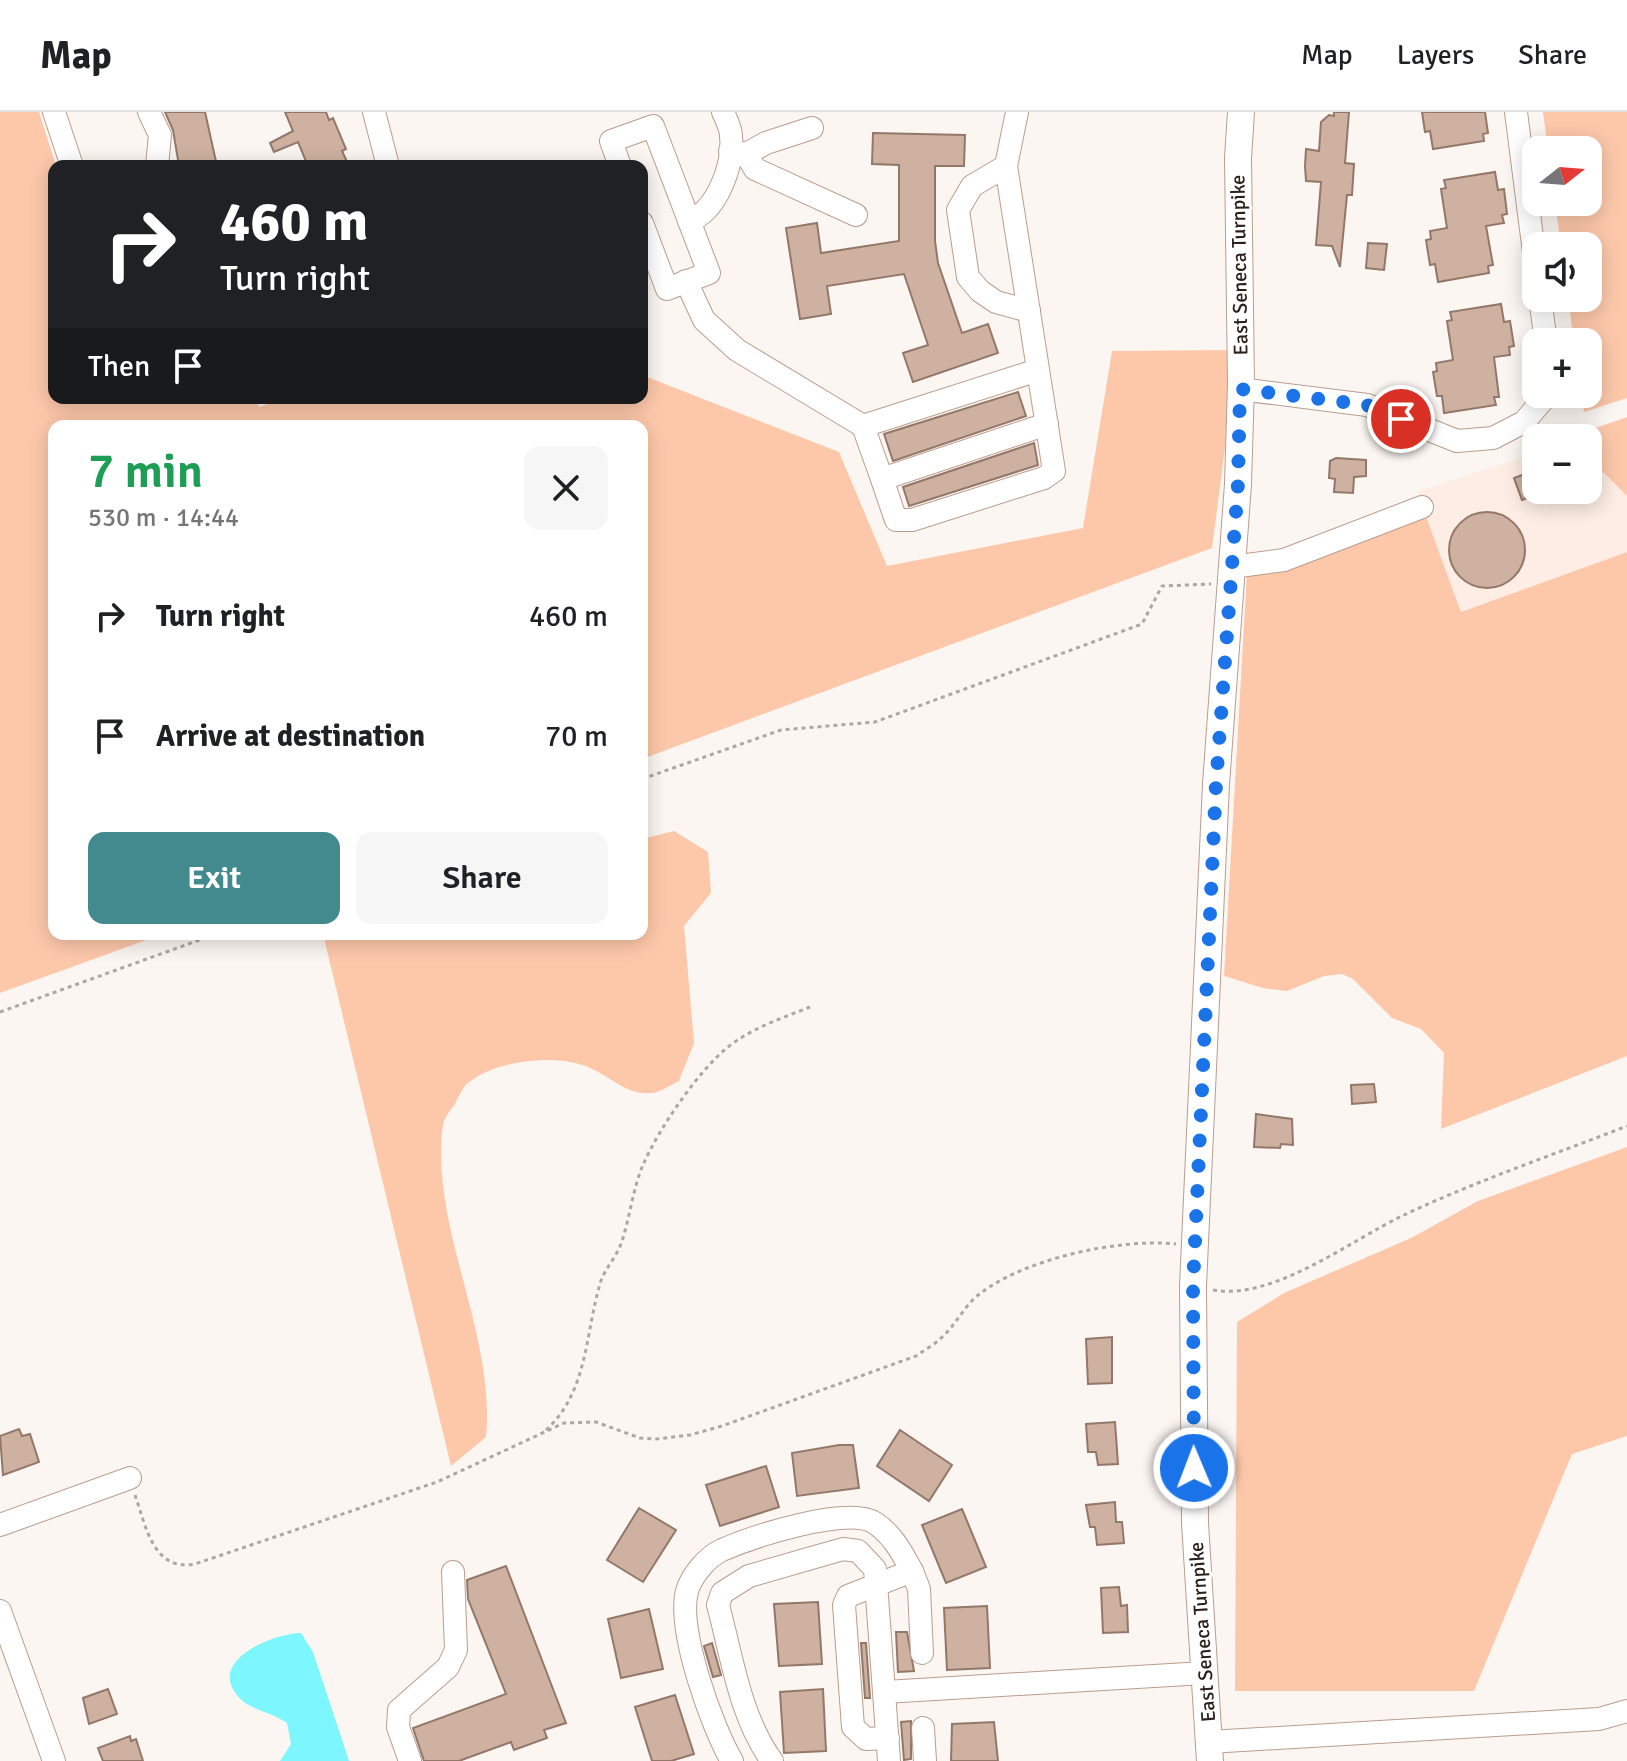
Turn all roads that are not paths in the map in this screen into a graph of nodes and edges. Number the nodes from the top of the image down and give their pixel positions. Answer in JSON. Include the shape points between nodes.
{"nodes":[{"id":1,"x":54,"y":112,"type":"edge"},
{"id":2,"x":149,"y":112,"type":"edge"},
{"id":3,"x":374,"y":112,"type":"edge"},
{"id":4,"x":723,"y":112,"type":"edge"},
{"id":5,"x":1017,"y":112,"type":"edge"},
{"id":6,"x":1241,"y":112,"type":"edge"},
{"id":7,"x":1516,"y":112,"type":"edge"},
{"id":8,"x":812,"y":128,"type":"dead end"},
{"id":9,"x":738,"y":152,"type":"junction"},
{"id":10,"x":70,"y":160,"type":"edge"},
{"id":11,"x":158,"y":160,"type":"edge"},
{"id":12,"x":386,"y":160,"type":"edge"},
{"id":13,"x":618,"y":160,"type":"edge"},
{"id":14,"x":1006,"y":166,"type":"junction"},
{"id":15,"x":856,"y":215,"type":"dead end"},
{"id":16,"x":689,"y":221,"type":"junction"},
{"id":17,"x":1531,"y":232,"type":"edge"},
{"id":18,"x":648,"y":239,"type":"edge"},
{"id":19,"x":686,"y":281,"type":"junction"},
{"id":20,"x":1029,"y":311,"type":"junction"},
{"id":21,"x":1038,"y":370,"type":"junction"},
{"id":22,"x":1240,"y":389,"type":"junction"},
{"id":23,"x":1539,"y":408,"type":"edge"},
{"id":24,"x":1047,"y":424,"type":"junction"},
{"id":25,"x":863,"y":426,"type":"junction"},
{"id":26,"x":882,"y":479,"type":"junction"},
{"id":27,"x":1422,"y":507,"type":"dead end"},
{"id":28,"x":1231,"y":576,"type":"junction"},
{"id":29,"x":130,"y":1478,"type":"road end"},
{"id":30,"x":0,"y":1525,"type":"edge"},
{"id":31,"x":912,"y":1571,"type":"junction"},
{"id":32,"x":453,"y":1572,"type":"dead end"},
{"id":33,"x":692,"y":1583,"type":"junction"},
{"id":34,"x":878,"y":1587,"type":"junction"},
{"id":35,"x":720,"y":1599,"type":"junction"},
{"id":36,"x":0,"y":1611,"type":"edge"},
{"id":37,"x":922,"y":1653,"type":"dead end"},
{"id":38,"x":1204,"y":1673,"type":"junction"},
{"id":39,"x":885,"y":1692,"type":"junction"},
{"id":40,"x":1627,"y":1711,"type":"edge"},
{"id":41,"x":923,"y":1728,"type":"dead end"},
{"id":42,"x":888,"y":1738,"type":"junction"},
{"id":43,"x":1209,"y":1752,"type":"edge"},
{"id":44,"x":770,"y":1760,"type":"edge"},
{"id":45,"x":54,"y":1761,"type":"edge"},
{"id":46,"x":410,"y":1761,"type":"edge"},
{"id":47,"x":732,"y":1761,"type":"edge"},
{"id":48,"x":889,"y":1761,"type":"edge"},
{"id":49,"x":925,"y":1761,"type":"edge"}],
"edges":[{"from":1,"to":10,"type":"street"},
{"from":2,"to":11,"type":"street","via":[[160,135]]},
{"from":3,"to":12,"type":"street"},
{"from":4,"to":9,"type":"street"},
{"from":5,"to":14,"type":"street"},
{"from":6,"to":22,"type":"main road","name":"East Seneca Turnpike"},
{"from":7,"to":17,"type":"street"},
{"from":8,"to":9,"type":"street"},
{"from":9,"to":15,"type":"street","via":[[755,169]]},
{"from":9,"to":16,"type":"street","via":[[701,217]]},
{"from":13,"to":16,"type":"street","via":[[611,141],[653,126]]},
{"from":14,"to":20,"type":"street"},
{"from":14,"to":20,"type":"street","via":[[972,186],[958,210],[968,277],[996,302]]},
{"from":16,"to":19,"type":"street","via":[[709,273]]},
{"from":18,"to":19,"type":"street","via":[[667,289]]},
{"from":19,"to":25,"type":"street","via":[[704,320],[737,350]]},
{"from":20,"to":21,"type":"street"},
{"from":21,"to":24,"type":"street"},
{"from":21,"to":25,"type":"street"},
{"from":22,"to":23,"type":"street","via":[[1367,405],[1457,441],[1493,438]]},
{"from":22,"to":28,"type":"main road","name":"East Seneca Turnpike"},
{"from":24,"to":26,"type":"street"},
{"from":24,"to":26,"type":"street","via":[[1054,471],[1044,478],[912,520],[896,520]]},
{"from":25,"to":26,"type":"street"},
{"from":27,"to":28,"type":"street"},
{"from":28,"to":38,"type":"main road","name":"East Seneca Turnpike","via":[[1193,1286],[1195,1523]]},
{"from":29,"to":30,"type":"street"},
{"from":31,"to":33,"type":"street","via":[[897,1544],[874,1522],[849,1515],[721,1551],[704,1563]]},
{"from":31,"to":34,"type":"street"},
{"from":31,"to":37,"type":"street","via":[[919,1589]]},
{"from":32,"to":46,"type":"street","via":[[456,1650],[448,1667],[399,1710],[398,1727]]},
{"from":33,"to":35,"type":"street"},
{"from":33,"to":47,"type":"street","via":[[685,1613],[695,1662]]},
{"from":34,"to":35,"type":"street","via":[[875,1569],[858,1551],[843,1549],[749,1576]]},
{"from":34,"to":39,"type":"street"},
{"from":34,"to":42,"type":"street","via":[[848,1596],[844,1605],[853,1727],[866,1739]]},
{"from":35,"to":44,"type":"street","via":[[740,1688],[757,1740]]},
{"from":36,"to":45,"type":"street"},
{"from":38,"to":39,"type":"street"},
{"from":38,"to":43,"type":"main road","name":"East Seneca Turnpike"},
{"from":39,"to":42,"type":"street"},
{"from":40,"to":43,"type":"street","via":[[1599,1719]]},
{"from":41,"to":49,"type":"street"},
{"from":42,"to":48,"type":"street"}]}
